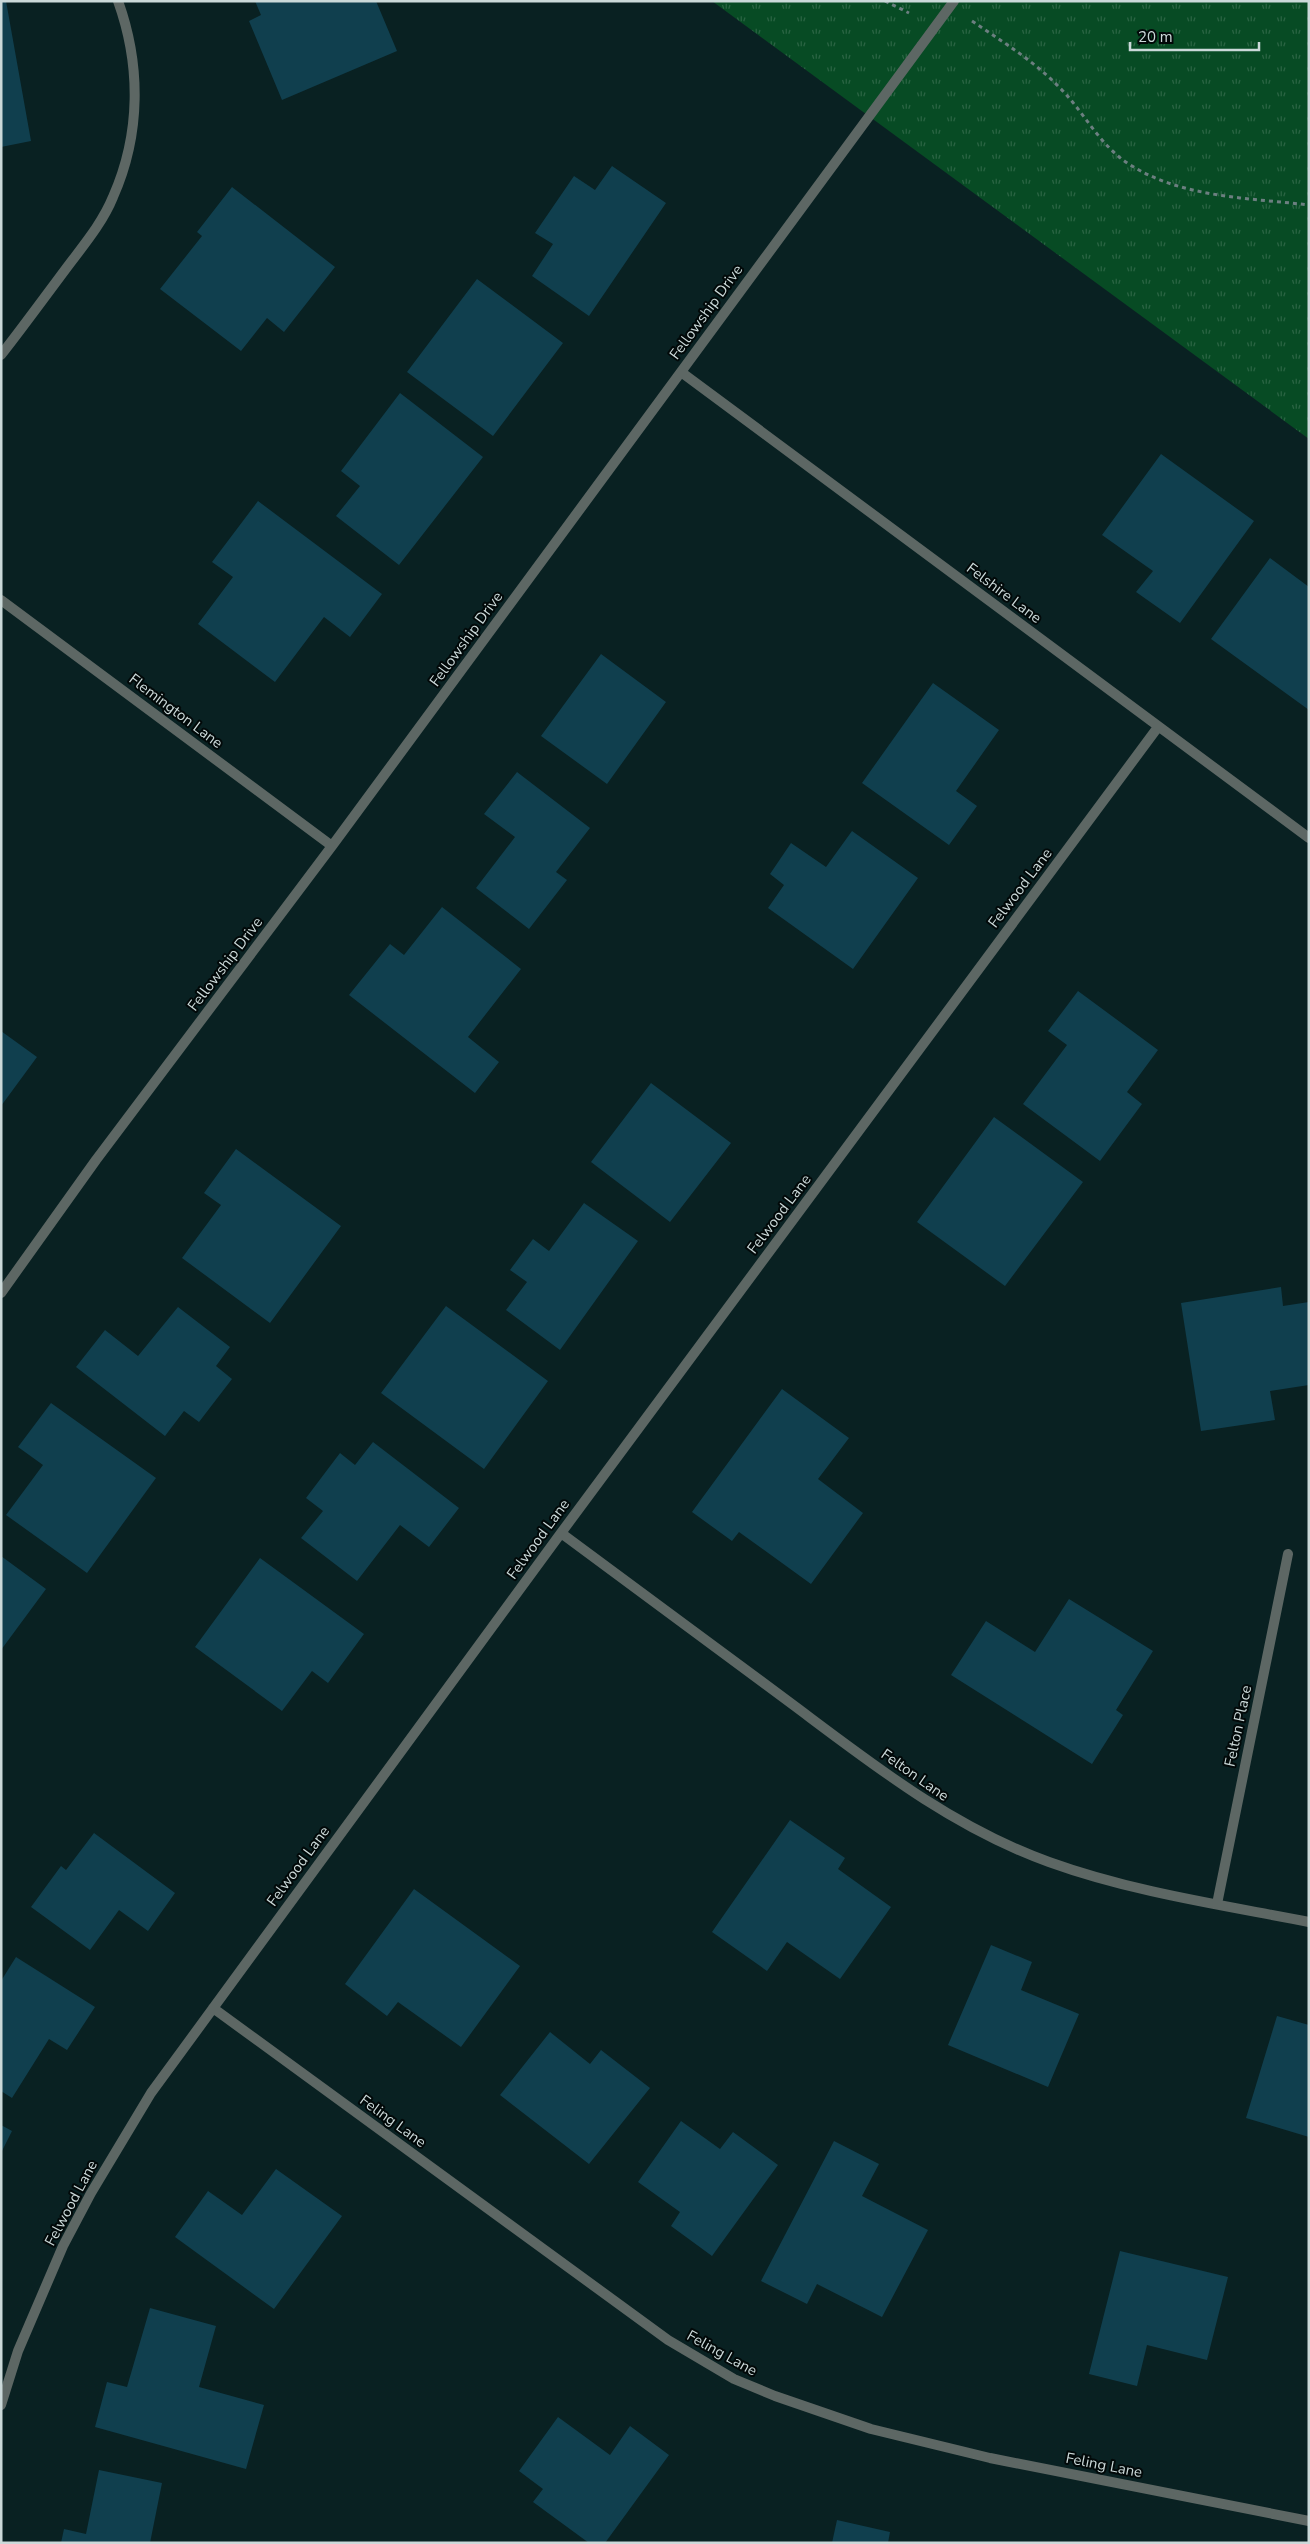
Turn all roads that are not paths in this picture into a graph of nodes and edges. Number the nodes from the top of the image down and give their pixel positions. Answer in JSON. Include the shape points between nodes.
{"nodes":[{"id":1,"x":118,"y":1,"type":"edge"},
{"id":2,"x":954,"y":1,"type":"edge"},
{"id":3,"x":1,"y":355,"type":"edge"},
{"id":4,"x":681,"y":372,"type":"junction"},
{"id":5,"x":1,"y":600,"type":"edge"},
{"id":6,"x":1158,"y":727,"type":"junction"},
{"id":7,"x":1309,"y":838,"type":"edge"},
{"id":8,"x":332,"y":846,"type":"junction"},
{"id":9,"x":1,"y":1293,"type":"edge"},
{"id":10,"x":561,"y":1533,"type":"junction"},
{"id":11,"x":1288,"y":1554,"type":"dead end"},
{"id":12,"x":1217,"y":1904,"type":"junction"},
{"id":13,"x":1309,"y":1922,"type":"edge"},
{"id":14,"x":213,"y":2008,"type":"junction"},
{"id":15,"x":1,"y":2405,"type":"edge"},
{"id":16,"x":1309,"y":2521,"type":"edge"}],
"edges":[{"from":1,"to":3,"type":"street","via":[[130,40],[136,89],[132,135],[122,176],[113,199],[85,244]]},
{"from":2,"to":4,"type":"street","name":"Fellowship Drive"},
{"from":4,"to":6,"type":"street","name":"Felshire Lane"},
{"from":4,"to":8,"type":"street","name":"Fellowship Drive"},
{"from":5,"to":8,"type":"street","name":"Flemington Lane"},
{"from":6,"to":7,"type":"street","name":"Felshire Lane"},
{"from":6,"to":10,"type":"street","name":"Felwood Lane"},
{"from":8,"to":9,"type":"street","name":"Fellowship Drive","via":[[96,1160]]},
{"from":10,"to":12,"type":"street","name":"Felton Lane","via":[[881,1770],[946,1814],[1048,1862],[1118,1882]]},
{"from":10,"to":14,"type":"street","name":"Felwood Lane"},
{"from":11,"to":12,"type":"street","name":"Felton Place"},
{"from":12,"to":13,"type":"street","name":"Felton Lane"},
{"from":14,"to":15,"type":"street","name":"Felwood Lane","via":[[152,2093],[91,2193],[39,2300]]},
{"from":14,"to":16,"type":"street","name":"Feling Lane","via":[[668,2340],[734,2379],[871,2429],[990,2458]]}]}
